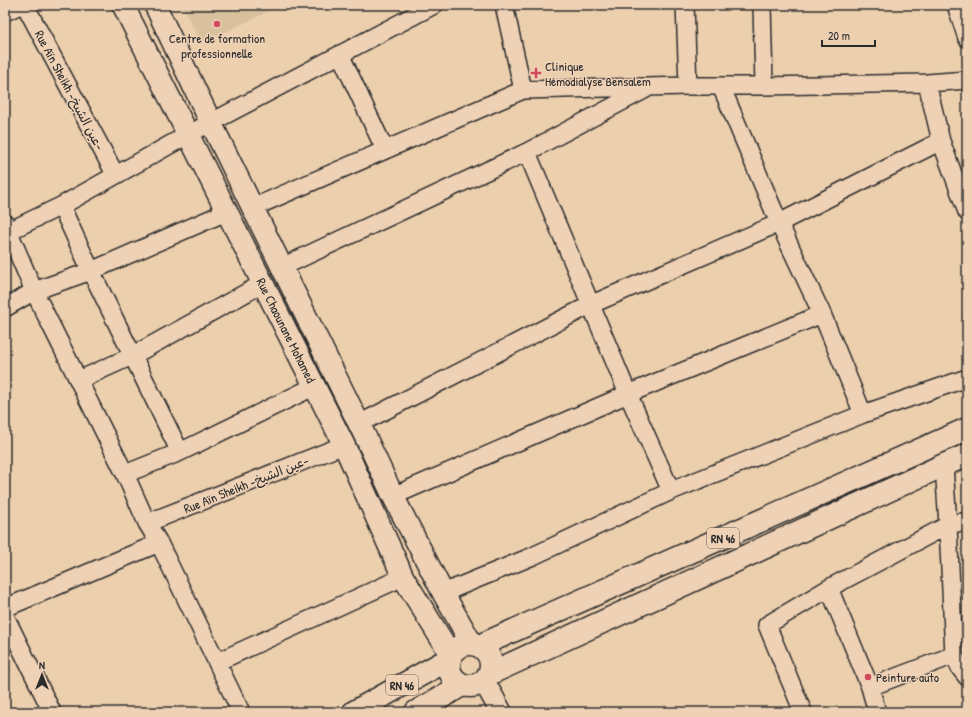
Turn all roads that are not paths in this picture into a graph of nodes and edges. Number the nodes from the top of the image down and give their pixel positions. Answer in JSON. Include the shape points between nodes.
{"nodes":[{"id":1,"x":20,"y":5,"type":"edge"},
{"id":2,"x":24,"y":5,"type":"edge"},
{"id":3,"x":122,"y":5,"type":"edge"},
{"id":4,"x":155,"y":5,"type":"edge"},
{"id":5,"x":434,"y":5,"type":"edge"},
{"id":6,"x":504,"y":5,"type":"edge"},
{"id":7,"x":685,"y":5,"type":"edge"},
{"id":8,"x":762,"y":5,"type":"edge"},
{"id":9,"x":956,"y":5,"type":"edge"},
{"id":10,"x":5,"y":12,"type":"edge"},
{"id":11,"x":967,"y":38,"type":"edge"},
{"id":12,"x":340,"y":54,"type":"junction"},
{"id":13,"x":967,"y":80,"type":"edge"},
{"id":14,"x":927,"y":83,"type":"junction"},
{"id":15,"x":688,"y":86,"type":"junction"},
{"id":16,"x":721,"y":86,"type":"junction"},
{"id":17,"x":764,"y":86,"type":"junction"},
{"id":18,"x":651,"y":87,"type":"junction"},
{"id":19,"x":524,"y":90,"type":"junction"},
{"id":20,"x":210,"y":123,"type":"junction"},
{"id":21,"x":189,"y":134,"type":"junction"},
{"id":22,"x":941,"y":141,"type":"junction"},
{"id":23,"x":385,"y":150,"type":"junction"},
{"id":24,"x":527,"y":152,"type":"junction"},
{"id":25,"x":115,"y":174,"type":"junction"},
{"id":26,"x":61,"y":206,"type":"junction"},
{"id":27,"x":252,"y":208,"type":"junction"},
{"id":28,"x":226,"y":212,"type":"junction"},
{"id":29,"x":967,"y":212,"type":"edge"},
{"id":30,"x":779,"y":222,"type":"junction"},
{"id":31,"x":6,"y":229,"type":"edge"},
{"id":32,"x":282,"y":267,"type":"junction"},
{"id":33,"x":91,"y":271,"type":"junction"},
{"id":34,"x":262,"y":284,"type":"junction"},
{"id":35,"x":34,"y":291,"type":"junction"},
{"id":36,"x":590,"y":305,"type":"junction"},
{"id":37,"x":5,"y":308,"type":"edge"},
{"id":38,"x":822,"y":314,"type":"junction"},
{"id":39,"x":132,"y":356,"type":"junction"},
{"id":40,"x":967,"y":378,"type":"edge"},
{"id":41,"x":79,"y":380,"type":"junction"},
{"id":42,"x":314,"y":386,"type":"junction"},
{"id":43,"x":628,"y":394,"type":"junction"},
{"id":44,"x":863,"y":414,"type":"junction"},
{"id":45,"x":359,"y":424,"type":"junction"},
{"id":46,"x":967,"y":429,"type":"edge"},
{"id":47,"x":344,"y":445,"type":"junction"},
{"id":48,"x":180,"y":452,"type":"junction"},
{"id":49,"x":967,"y":455,"type":"edge"},
{"id":50,"x":944,"y":465,"type":"junction"},
{"id":51,"x":125,"y":474,"type":"junction"},
{"id":52,"x":671,"y":491,"type":"junction"},
{"id":53,"x":393,"y":496,"type":"junction"},
{"id":54,"x":967,"y":521,"type":"edge"},
{"id":55,"x":147,"y":523,"type":"junction"},
{"id":56,"x":948,"y":525,"type":"junction"},
{"id":57,"x":159,"y":543,"type":"junction"},
{"id":58,"x":403,"y":577,"type":"junction"},
{"id":59,"x":829,"y":588,"type":"junction"},
{"id":60,"x":443,"y":593,"type":"junction"},
{"id":61,"x":5,"y":608,"type":"edge"},
{"id":62,"x":5,"y":616,"type":"edge"},
{"id":63,"x":475,"y":645,"type":"junction"},
{"id":64,"x":954,"y":655,"type":"junction"},
{"id":65,"x":450,"y":657,"type":"junction"},
{"id":66,"x":217,"y":662,"type":"junction"},
{"id":67,"x":487,"y":677,"type":"junction"},
{"id":68,"x":967,"y":677,"type":"edge"},
{"id":69,"x":462,"y":685,"type":"junction"},
{"id":70,"x":870,"y":686,"type":"junction"},
{"id":71,"x":52,"y":712,"type":"edge"},
{"id":72,"x":241,"y":712,"type":"edge"},
{"id":73,"x":354,"y":712,"type":"edge"},
{"id":74,"x":416,"y":712,"type":"edge"},
{"id":75,"x":501,"y":712,"type":"edge"},
{"id":76,"x":803,"y":712,"type":"edge"},
{"id":77,"x":877,"y":712,"type":"edge"}],
"edges":[{"from":1,"to":10,"type":"street"},
{"from":2,"to":25,"type":"street","name":"Rue Aïn Sheikh -عين الشيخ-"},
{"from":3,"to":21,"type":"street","name":"Rue Chaounane Mohamed"},
{"from":4,"to":20,"type":"street","name":"Rue Chaounane Mohamed"},
{"from":5,"to":12,"type":"street"},
{"from":6,"to":19,"type":"street"},
{"from":7,"to":15,"type":"street"},
{"from":8,"to":17,"type":"street"},
{"from":9,"to":11,"type":"street"},
{"from":12,"to":20,"type":"street"},
{"from":12,"to":23,"type":"street"},
{"from":13,"to":14,"type":"street"},
{"from":14,"to":17,"type":"street"},
{"from":14,"to":22,"type":"street"},
{"from":15,"to":16,"type":"street"},
{"from":15,"to":18,"type":"street"},
{"from":16,"to":17,"type":"street"},
{"from":16,"to":30,"type":"street"},
{"from":18,"to":19,"type":"street"},
{"from":18,"to":24,"type":"street"},
{"from":19,"to":23,"type":"street"},
{"from":20,"to":21,"type":"street"},
{"from":20,"to":27,"type":"street","name":"Rue Chaounane Mohamed"},
{"from":21,"to":25,"type":"street"},
{"from":21,"to":28,"type":"street","name":"Rue Chaounane Mohamed"},
{"from":22,"to":29,"type":"street"},
{"from":22,"to":30,"type":"street"},
{"from":23,"to":27,"type":"street"},
{"from":24,"to":32,"type":"street"},
{"from":24,"to":36,"type":"street"},
{"from":25,"to":26,"type":"street"},
{"from":26,"to":31,"type":"street"},
{"from":26,"to":33,"type":"street"},
{"from":27,"to":32,"type":"street","name":"Rue Chaounane Mohamed"},
{"from":28,"to":33,"type":"street"},
{"from":28,"to":34,"type":"street","name":"Rue Chaounane Mohamed"},
{"from":30,"to":36,"type":"street"},
{"from":30,"to":38,"type":"street"},
{"from":31,"to":35,"type":"street"},
{"from":32,"to":45,"type":"street","name":"Rue Chaounane Mohamed"},
{"from":33,"to":35,"type":"street"},
{"from":33,"to":39,"type":"street"},
{"from":34,"to":39,"type":"street"},
{"from":34,"to":42,"type":"street","name":"Rue Chaounane Mohamed"},
{"from":35,"to":37,"type":"street"},
{"from":35,"to":41,"type":"street"},
{"from":36,"to":43,"type":"street"},
{"from":36,"to":45,"type":"street"},
{"from":38,"to":43,"type":"street"},
{"from":38,"to":44,"type":"street"},
{"from":39,"to":41,"type":"street"},
{"from":39,"to":48,"type":"street"},
{"from":40,"to":44,"type":"street"},
{"from":41,"to":51,"type":"street"},
{"from":42,"to":47,"type":"street","name":"Rue Chaounane Mohamed"},
{"from":42,"to":48,"type":"street"},
{"from":43,"to":52,"type":"street"},
{"from":43,"to":53,"type":"street"},
{"from":44,"to":52,"type":"street"},
{"from":45,"to":53,"type":"street","name":"Rue Chaounane Mohamed"},
{"from":46,"to":63,"type":"main road","number":"RN 46"},
{"from":47,"to":55,"type":"street","name":"Rue Aïn Sheikh -عين الشيخ-"},
{"from":47,"to":58,"type":"street","name":"Rue Chaounane Mohamed"},
{"from":48,"to":51,"type":"street"},
{"from":49,"to":50,"type":"main road","number":"RN 46"},
{"from":50,"to":56,"type":"street"},
{"from":50,"to":67,"type":"main road","number":"RN 46"},
{"from":51,"to":55,"type":"street"},
{"from":52,"to":60,"type":"street","via":[[533,556]]},
{"from":53,"to":60,"type":"street","name":"Rue Chaounane Mohamed"},
{"from":54,"to":56,"type":"street"},
{"from":55,"to":57,"type":"street"},
{"from":56,"to":59,"type":"street"},
{"from":56,"to":64,"type":"street"},
{"from":57,"to":61,"type":"street"},
{"from":57,"to":66,"type":"street"},
{"from":58,"to":65,"type":"street","name":"Rue Chaounane Mohamed"},
{"from":58,"to":66,"type":"street"},
{"from":59,"to":70,"type":"street"},
{"from":59,"to":76,"type":"street","via":[[767,625]]},
{"from":60,"to":63,"type":"street","name":"Rue Chaounane Mohamed"},
{"from":62,"to":71,"type":"street"},
{"from":63,"to":65,"type":"main road","via":[[460,646]]},
{"from":63,"to":67,"type":"main road","via":[[490,658],[491,668]]},
{"from":64,"to":68,"type":"street"},
{"from":64,"to":70,"type":"street"},
{"from":65,"to":69,"type":"main road","via":[[449,671]]},
{"from":65,"to":73,"type":"main road","number":"RN 46"},
{"from":66,"to":72,"type":"street"},
{"from":67,"to":69,"type":"main road","via":[[474,686]]},
{"from":67,"to":75,"type":"street"},
{"from":69,"to":74,"type":"main road","number":"RN 46"},
{"from":70,"to":77,"type":"street"}]}
